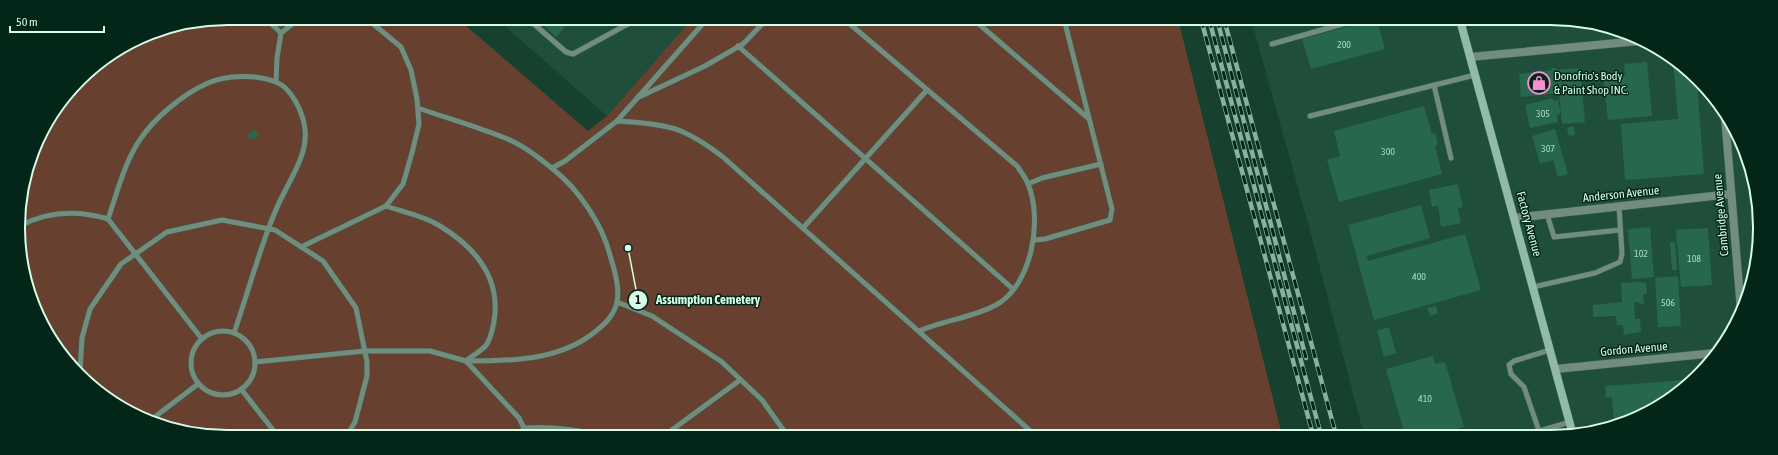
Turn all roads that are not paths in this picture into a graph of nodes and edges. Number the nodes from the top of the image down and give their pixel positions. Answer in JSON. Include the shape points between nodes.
{"nodes":[{"id":1,"x":273,"y":25,"type":"edge"},
{"id":2,"x":291,"y":25,"type":"edge"},
{"id":3,"x":374,"y":25,"type":"edge"},
{"id":4,"x":535,"y":25,"type":"edge"},
{"id":5,"x":626,"y":25,"type":"edge"},
{"id":6,"x":702,"y":25,"type":"edge"},
{"id":7,"x":760,"y":25,"type":"edge"},
{"id":8,"x":851,"y":25,"type":"edge"},
{"id":9,"x":980,"y":25,"type":"edge"},
{"id":10,"x":1066,"y":25,"type":"edge"},
{"id":11,"x":1339,"y":25,"type":"edge"},
{"id":12,"x":1461,"y":25,"type":"edge"},
{"id":13,"x":281,"y":33,"type":"junction"},
{"id":14,"x":1631,"y":42,"type":"edge"},
{"id":15,"x":1272,"y":44,"type":"dead end"},
{"id":16,"x":738,"y":46,"type":"junction"},
{"id":17,"x":1470,"y":57,"type":"junction"},
{"id":18,"x":1475,"y":75,"type":"junction"},
{"id":19,"x":276,"y":82,"type":"junction"},
{"id":20,"x":1434,"y":85,"type":"junction"},
{"id":21,"x":928,"y":90,"type":"junction"},
{"id":22,"x":637,"y":98,"type":"junction"},
{"id":23,"x":418,"y":108,"type":"junction"},
{"id":24,"x":1310,"y":116,"type":"dead end"},
{"id":25,"x":1089,"y":119,"type":"junction"},
{"id":26,"x":617,"y":121,"type":"junction"},
{"id":27,"x":1726,"y":126,"type":"edge"},
{"id":28,"x":1451,"y":158,"type":"dead end"},
{"id":29,"x":866,"y":159,"type":"junction"},
{"id":30,"x":1101,"y":164,"type":"junction"},
{"id":31,"x":552,"y":168,"type":"junction"},
{"id":32,"x":1028,"y":184,"type":"junction"},
{"id":33,"x":1731,"y":194,"type":"junction"},
{"id":34,"x":386,"y":206,"type":"junction"},
{"id":35,"x":1619,"y":206,"type":"junction"},
{"id":36,"x":1548,"y":214,"type":"junction"},
{"id":37,"x":1514,"y":218,"type":"junction"},
{"id":38,"x":108,"y":219,"type":"junction"},
{"id":39,"x":25,"y":223,"type":"edge"},
{"id":40,"x":803,"y":228,"type":"junction"},
{"id":41,"x":269,"y":229,"type":"junction"},
{"id":42,"x":1620,"y":230,"type":"junction"},
{"id":43,"x":1034,"y":240,"type":"junction"},
{"id":44,"x":301,"y":247,"type":"junction"},
{"id":45,"x":136,"y":253,"type":"junction"},
{"id":46,"x":1533,"y":287,"type":"junction"},
{"id":47,"x":1013,"y":290,"type":"junction"},
{"id":48,"x":1740,"y":299,"type":"edge"},
{"id":49,"x":617,"y":302,"type":"junction"},
{"id":50,"x":919,"y":331,"type":"junction"},
{"id":51,"x":234,"y":333,"type":"junction"},
{"id":52,"x":202,"y":339,"type":"junction"},
{"id":53,"x":1550,"y":350,"type":"junction"},
{"id":54,"x":365,"y":351,"type":"junction"},
{"id":55,"x":1709,"y":354,"type":"edge"},
{"id":56,"x":466,"y":361,"type":"junction"},
{"id":57,"x":255,"y":362,"type":"junction"},
{"id":58,"x":80,"y":367,"type":"edge"},
{"id":59,"x":1556,"y":369,"type":"junction"},
{"id":60,"x":740,"y":380,"type":"junction"},
{"id":61,"x":198,"y":384,"type":"junction"},
{"id":62,"x":241,"y":389,"type":"junction"},
{"id":63,"x":155,"y":417,"type":"edge"},
{"id":64,"x":1570,"y":422,"type":"junction"},
{"id":65,"x":524,"y":428,"type":"joint"},
{"id":66,"x":1572,"y":429,"type":"edge"},
{"id":67,"x":273,"y":430,"type":"edge"},
{"id":68,"x":351,"y":430,"type":"edge"},
{"id":69,"x":579,"y":430,"type":"edge"},
{"id":70,"x":672,"y":430,"type":"edge"},
{"id":71,"x":783,"y":430,"type":"edge"},
{"id":72,"x":1029,"y":430,"type":"edge"},
{"id":73,"x":1538,"y":430,"type":"edge"},
{"id":74,"x":1542,"y":430,"type":"edge"}],
"edges":[{"from":1,"to":13,"type":"lane"},
{"from":2,"to":13,"type":"lane"},
{"from":3,"to":23,"type":"lane","via":[[401,47],[411,70]]},
{"from":4,"to":5,"type":"lane","via":[[566,52],[573,54]]},
{"from":6,"to":22,"type":"lane"},
{"from":7,"to":16,"type":"lane"},
{"from":8,"to":21,"type":"lane"},
{"from":9,"to":25,"type":"lane"},
{"from":10,"to":25,"type":"lane"},
{"from":11,"to":15,"type":"lane"},
{"from":12,"to":17,"type":"street","name":"Factory Avenue"},
{"from":13,"to":19,"type":"lane"},
{"from":14,"to":17,"type":"street"},
{"from":16,"to":22,"type":"lane","via":[[705,66]]},
{"from":16,"to":29,"type":"lane"},
{"from":17,"to":18,"type":"street","name":"Factory Avenue"},
{"from":18,"to":20,"type":"lane"},
{"from":18,"to":37,"type":"street","name":"Factory Avenue"},
{"from":19,"to":38,"type":"lane","via":[[230,76],[208,83],[172,106],[140,140],[126,166]]},
{"from":19,"to":41,"type":"lane","via":[[289,92],[302,115],[305,130],[302,154]]},
{"from":20,"to":24,"type":"lane"},
{"from":20,"to":28,"type":"lane"},
{"from":21,"to":29,"type":"lane"},
{"from":21,"to":32,"type":"lane","via":[[1017,166]]},
{"from":22,"to":26,"type":"lane"},
{"from":23,"to":31,"type":"lane","via":[[513,141]]},
{"from":23,"to":34,"type":"lane","via":[[419,124],[403,184]]},
{"from":25,"to":30,"type":"lane"},
{"from":26,"to":31,"type":"lane"},
{"from":26,"to":40,"type":"lane","via":[[680,130],[699,139],[724,157]]},
{"from":27,"to":33,"type":"street","name":"Cambridge Avenue"},
{"from":29,"to":40,"type":"lane"},
{"from":29,"to":47,"type":"lane"},
{"from":30,"to":32,"type":"lane","via":[[1042,178]]},
{"from":30,"to":43,"type":"lane","via":[[1112,209],[1110,220]]},
{"from":31,"to":49,"type":"lane","via":[[574,191],[597,222],[608,247],[616,276]]},
{"from":32,"to":43,"type":"lane","via":[[1035,213]]},
{"from":33,"to":35,"type":"street","name":"Anderson Avenue"},
{"from":33,"to":48,"type":"street","name":"Cambridge Avenue"},
{"from":34,"to":44,"type":"lane"},
{"from":34,"to":56,"type":"lane","via":[[439,224],[474,252],[485,266],[494,290],[494,322],[487,344]]},
{"from":35,"to":36,"type":"street","name":"Anderson Avenue"},
{"from":35,"to":42,"type":"lane"},
{"from":36,"to":37,"type":"street","name":"Anderson Avenue"},
{"from":36,"to":42,"type":"lane","via":[[1554,237]]},
{"from":37,"to":46,"type":"street","name":"Factory Avenue"},
{"from":38,"to":39,"type":"lane","via":[[89,213],[56,213]]},
{"from":38,"to":45,"type":"lane"},
{"from":40,"to":50,"type":"lane"},
{"from":41,"to":44,"type":"lane","via":[[275,230]]},
{"from":41,"to":45,"type":"lane","via":[[220,220],[167,232]]},
{"from":41,"to":51,"type":"lane"},
{"from":42,"to":46,"type":"lane","via":[[1620,262],[1595,273]]},
{"from":43,"to":47,"type":"lane","via":[[1025,272]]},
{"from":44,"to":54,"type":"lane","via":[[324,261],[356,308]]},
{"from":45,"to":52,"type":"lane"},
{"from":45,"to":58,"type":"lane","via":[[121,264],[90,309],[82,338]]},
{"from":46,"to":53,"type":"street","name":"Factory Avenue"},
{"from":47,"to":50,"type":"lane","via":[[998,304],[981,313],[935,324]]},
{"from":49,"to":56,"type":"lane","via":[[609,321],[572,346],[536,357],[507,361]]},
{"from":49,"to":60,"type":"lane","via":[[652,316],[679,333],[722,362]]},
{"from":50,"to":72,"type":"lane"},
{"from":51,"to":52,"type":"lane","via":[[218,332]]},
{"from":51,"to":57,"type":"lane","via":[[249,345]]},
{"from":52,"to":61,"type":"lane","via":[[196,346],[192,360]]},
{"from":53,"to":59,"type":"street","name":"Factory Avenue"},
{"from":53,"to":73,"type":"lane","via":[[1514,361],[1509,365],[1511,374],[1524,388]]},
{"from":54,"to":56,"type":"lane","via":[[430,351]]},
{"from":54,"to":57,"type":"lane"},
{"from":54,"to":68,"type":"lane","via":[[367,376]]},
{"from":55,"to":59,"type":"street","name":"Gordon Avenue"},
{"from":56,"to":65,"type":"lane","via":[[519,418]]},
{"from":57,"to":62,"type":"lane","via":[[250,380]]},
{"from":59,"to":64,"type":"street","name":"Factory Avenue"},
{"from":60,"to":70,"type":"lane"},
{"from":60,"to":71,"type":"lane","via":[[762,400]]},
{"from":61,"to":62,"type":"lane","via":[[219,395],[234,393]]},
{"from":61,"to":63,"type":"lane"},
{"from":62,"to":67,"type":"lane"},
{"from":64,"to":66,"type":"street","name":"Factory Avenue"},
{"from":64,"to":74,"type":"lane"},
{"from":65,"to":69,"type":"lane","via":[[549,426]]}]}
